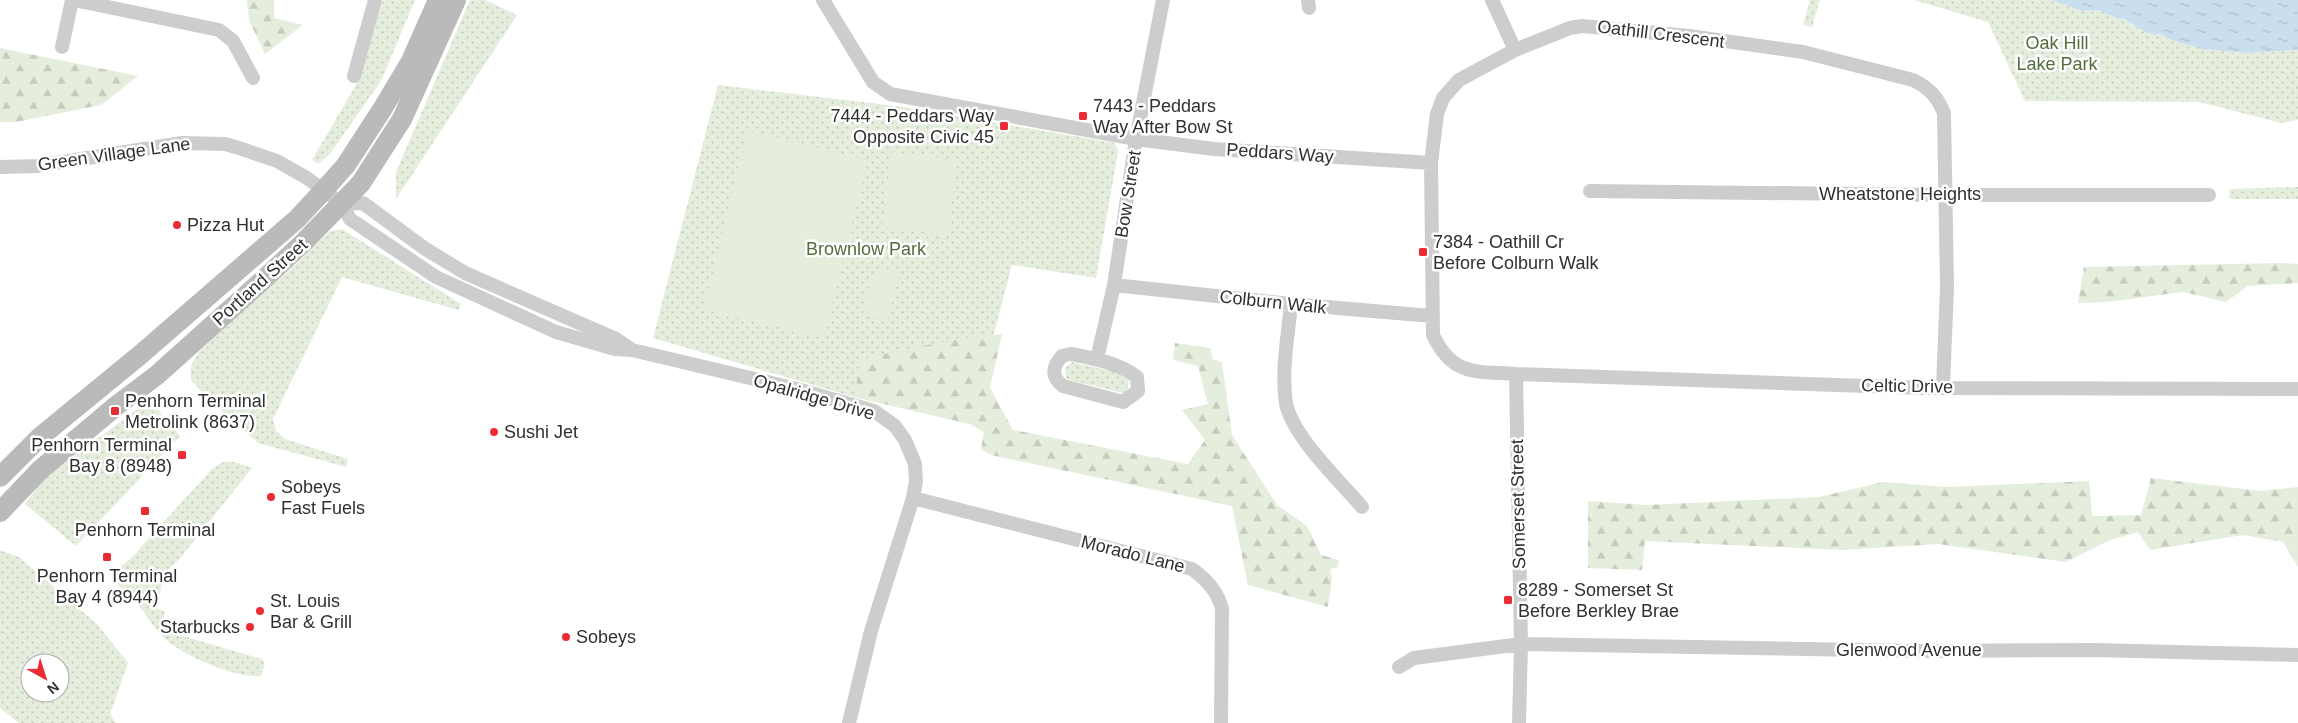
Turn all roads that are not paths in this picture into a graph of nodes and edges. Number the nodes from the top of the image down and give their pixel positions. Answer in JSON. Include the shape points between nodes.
{"nodes":[{"id":1,"x":73,"y":0,"type":"edge"},
{"id":2,"x":375,"y":0,"type":"edge"},
{"id":3,"x":438,"y":0,"type":"edge"},
{"id":4,"x":456,"y":0,"type":"edge"},
{"id":5,"x":823,"y":0,"type":"edge"},
{"id":6,"x":1163,"y":0,"type":"edge"},
{"id":7,"x":1492,"y":0,"type":"edge"},
{"id":8,"x":62,"y":47,"type":"dead end"},
{"id":9,"x":1515,"y":50,"type":"junction"},
{"id":10,"x":354,"y":76,"type":"dead end"},
{"id":11,"x":253,"y":78,"type":"dead end"},
{"id":12,"x":1136,"y":139,"type":"junction"},
{"id":13,"x":1431,"y":163,"type":"junction"},
{"id":14,"x":0,"y":167,"type":"edge"},
{"id":15,"x":1590,"y":191,"type":"dead end"},
{"id":16,"x":1946,"y":195,"type":"junction"},
{"id":17,"x":2209,"y":195,"type":"dead end"},
{"id":18,"x":333,"y":197,"type":"junction"},
{"id":19,"x":1114,"y":285,"type":"junction"},
{"id":20,"x":1291,"y":304,"type":"junction"},
{"id":21,"x":1432,"y":316,"type":"junction"},
{"id":22,"x":632,"y":350,"type":"junction"},
{"id":23,"x":1097,"y":359,"type":"junction"},
{"id":24,"x":1516,"y":374,"type":"junction"},
{"id":25,"x":1943,"y":387,"type":"junction"},
{"id":26,"x":2298,"y":390,"type":"edge"},
{"id":27,"x":0,"y":477,"type":"edge"},
{"id":28,"x":913,"y":498,"type":"junction"},
{"id":29,"x":1362,"y":507,"type":"dead end"},
{"id":30,"x":0,"y":512,"type":"edge"},
{"id":31,"x":1521,"y":644,"type":"junction"},
{"id":32,"x":2298,"y":655,"type":"edge"},
{"id":33,"x":1399,"y":666,"type":"dead end"},
{"id":34,"x":849,"y":723,"type":"edge"},
{"id":35,"x":1221,"y":723,"type":"edge"},
{"id":36,"x":1519,"y":723,"type":"edge"}],
"edges":[{"from":1,"to":8,"type":"street"},
{"from":1,"to":11,"type":"street","via":[[219,30],[233,41]]},
{"from":2,"to":10,"type":"street"},
{"from":3,"to":18,"type":"main road","name":"Portland Street","via":[[411,61],[346,165]]},
{"from":4,"to":18,"type":"main road","name":"Portland Street","via":[[402,119],[361,183]]},
{"from":5,"to":12,"type":"street","name":"Peddars Way","via":[[873,82],[890,94]]},
{"from":6,"to":12,"type":"street","name":"Bow Street"},
{"from":7,"to":9,"type":"street"},
{"from":9,"to":13,"type":"street","name":"Oathill Crescent","via":[[1458,80],[1451,87],[1437,114]]},
{"from":9,"to":16,"type":"street","name":"Oathill Crescent","via":[[1570,28],[1592,26],[1803,52],[1913,80],[1933,92],[1944,113]]},
{"from":12,"to":13,"type":"street","name":"Peddars Way","via":[[1214,149]]},
{"from":12,"to":19,"type":"street","name":"Bow Street"},
{"from":13,"to":21,"type":"street","name":"Oathill Crescent"},
{"from":14,"to":18,"type":"street","name":"Green Village Lane","via":[[45,165],[182,143],[225,144],[277,161]]},
{"from":15,"to":16,"type":"street","name":"Wheatstone Heights"},
{"from":16,"to":17,"type":"street","name":"Wheatstone Heights"},
{"from":16,"to":25,"type":"street","name":"Oathill Crescent"},
{"from":18,"to":22,"type":"street","name":"Opalridge Drive","via":[[363,203],[424,248],[465,273],[616,339]]},
{"from":18,"to":22,"type":"street","name":"Opalridge Drive","via":[[350,220],[436,277],[556,332],[615,349]]},
{"from":18,"to":27,"type":"main road","name":"Portland Street","via":[[297,219],[40,437]]},
{"from":18,"to":30,"type":"main road","name":"Portland Street","via":[[263,280],[164,369],[40,470]]},
{"from":19,"to":20,"type":"street","name":"Colburn Walk"},
{"from":19,"to":23,"type":"street","name":"Bow Street"},
{"from":20,"to":21,"type":"street","name":"Colburn Walk"},
{"from":20,"to":29,"type":"street","via":[[1284,364],[1286,405],[1298,432]]},
{"from":21,"to":24,"type":"street","name":"Oathill Crescent","via":[[1433,335],[1440,349],[1460,368]]},
{"from":22,"to":28,"type":"street","name":"Opalridge Drive","via":[[797,389],[874,411],[895,426],[909,448],[916,473]]},
{"from":23,"to":23,"type":"street","via":[[1071,354],[1062,356],[1055,368],[1056,381],[1063,386],[1123,402],[1138,391],[1137,377],[1132,373]]},
{"from":24,"to":25,"type":"street","name":"Celtic Drive"},
{"from":24,"to":31,"type":"street","name":"Somerset Street"},
{"from":25,"to":26,"type":"street","name":"Celtic Drive"},
{"from":28,"to":34,"type":"street","name":"Opalridge Drive","via":[[871,631]]},
{"from":28,"to":35,"type":"street","name":"Morado Lane","via":[[1192,569],[1201,575],[1216,592],[1222,609]]},
{"from":31,"to":32,"type":"street","name":"Glenwood Avenue"},
{"from":31,"to":33,"type":"street","name":"Glenwood Avenue","via":[[1414,658]]},
{"from":31,"to":36,"type":"street","name":"Somerset Street"}]}
